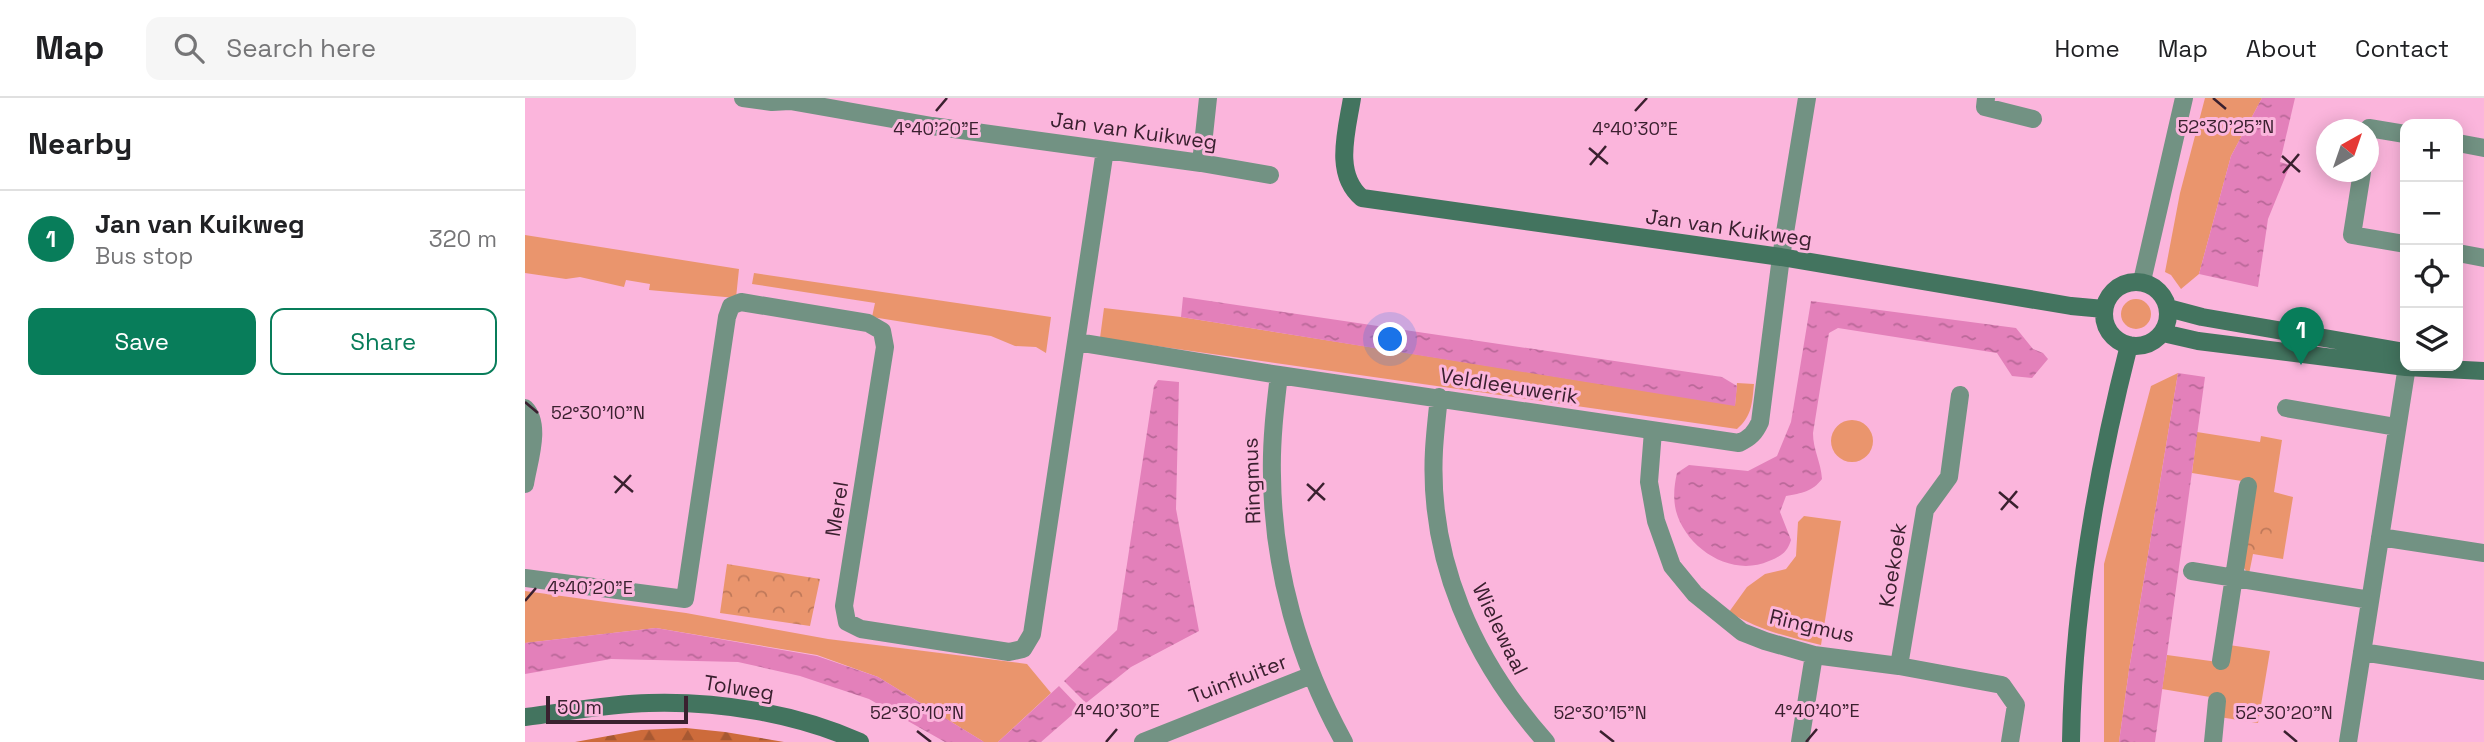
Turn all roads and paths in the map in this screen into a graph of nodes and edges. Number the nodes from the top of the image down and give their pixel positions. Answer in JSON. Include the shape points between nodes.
{"nodes":[{"id":1,"x":743,"y":98,"type":"edge"},
{"id":2,"x":1208,"y":98,"type":"edge"},
{"id":3,"x":1352,"y":98,"type":"edge"},
{"id":4,"x":1807,"y":98,"type":"edge"},
{"id":5,"x":1986,"y":98,"type":"edge"},
{"id":6,"x":2184,"y":98,"type":"edge"},
{"id":7,"x":839,"y":104,"type":"edge"},
{"id":8,"x":2033,"y":119,"type":"dead end"},
{"id":9,"x":2379,"y":130,"type":"edge"},
{"id":10,"x":2400,"y":133,"type":"edge"},
{"id":11,"x":2463,"y":144,"type":"edge"},
{"id":12,"x":2484,"y":148,"type":"edge"},
{"id":13,"x":1105,"y":150,"type":"junction"},
{"id":14,"x":1201,"y":163,"type":"junction"},
{"id":15,"x":1270,"y":175,"type":"dead end"},
{"id":16,"x":2360,"y":182,"type":"edge"},
{"id":17,"x":2400,"y":243,"type":"edge"},
{"id":18,"x":2463,"y":254,"type":"edge"},
{"id":19,"x":1781,"y":257,"type":"junction"},
{"id":20,"x":2484,"y":258,"type":"edge"},
{"id":21,"x":2142,"y":281,"type":"junction"},
{"id":22,"x":2168,"y":308,"type":"junction"},
{"id":23,"x":2104,"y":309,"type":"junction"},
{"id":24,"x":2163,"y":333,"type":"junction"},
{"id":25,"x":1077,"y":342,"type":"junction"},
{"id":26,"x":2129,"y":345,"type":"junction"},
{"id":27,"x":2400,"y":361,"type":"edge"},
{"id":28,"x":2400,"y":361,"type":"edge"},
{"id":29,"x":2463,"y":362,"type":"edge"},
{"id":30,"x":2484,"y":365,"type":"edge"},
{"id":31,"x":2463,"y":369,"type":"edge"},
{"id":32,"x":2405,"y":371,"type":"edge"},
{"id":33,"x":2484,"y":371,"type":"edge"},
{"id":34,"x":1279,"y":375,"type":"junction"},
{"id":35,"x":1961,"y":395,"type":"dead end"},
{"id":36,"x":1439,"y":397,"type":"junction"},
{"id":37,"x":2286,"y":408,"type":"dead end"},
{"id":38,"x":528,"y":411,"type":"edge"},
{"id":39,"x":2396,"y":427,"type":"junction"},
{"id":40,"x":1653,"y":432,"type":"junction"},
{"id":41,"x":525,"y":484,"type":"edge"},
{"id":42,"x":2248,"y":485,"type":"dead end"},
{"id":43,"x":2380,"y":537,"type":"junction"},
{"id":44,"x":2484,"y":553,"type":"edge"},
{"id":45,"x":2192,"y":571,"type":"dead end"},
{"id":46,"x":525,"y":578,"type":"edge"},
{"id":47,"x":2233,"y":578,"type":"junction"},
{"id":48,"x":2370,"y":600,"type":"junction"},
{"id":49,"x":2363,"y":652,"type":"junction"},
{"id":50,"x":1814,"y":654,"type":"junction"},
{"id":51,"x":2221,"y":661,"type":"dead end"},
{"id":52,"x":1899,"y":666,"type":"junction"},
{"id":53,"x":2484,"y":671,"type":"edge"},
{"id":54,"x":1312,"y":675,"type":"junction"},
{"id":55,"x":2217,"y":701,"type":"dead end"},
{"id":56,"x":525,"y":717,"type":"edge"},
{"id":57,"x":860,"y":742,"type":"edge"},
{"id":58,"x":1143,"y":742,"type":"edge"},
{"id":59,"x":1344,"y":742,"type":"edge"},
{"id":60,"x":1546,"y":742,"type":"edge"},
{"id":61,"x":1800,"y":742,"type":"edge"},
{"id":62,"x":2010,"y":742,"type":"edge"},
{"id":63,"x":2071,"y":742,"type":"edge"},
{"id":64,"x":2213,"y":742,"type":"edge"},
{"id":65,"x":2349,"y":742,"type":"edge"}],
"edges":[{"from":1,"to":7,"type":"street","name":"Jan van Kuikweg"},
{"from":2,"to":14,"type":"street"},
{"from":3,"to":19,"type":"street","name":"Jan van Kuikweg","via":[[1344,159],[1351,189],[1361,198]]},
{"from":4,"to":19,"type":"street","name":"Veldleeuwerik"},
{"from":5,"to":8,"type":"street","via":[[1985,107]]},
{"from":6,"to":21,"type":"street"},
{"from":7,"to":13,"type":"street","name":"Jan van Kuikweg","via":[[932,126]]},
{"from":9,"to":10,"type":"street"},
{"from":11,"to":12,"type":"street"},
{"from":13,"to":14,"type":"street","name":"Jan van Kuikweg"},
{"from":13,"to":25,"type":"street","name":"Merel"},
{"from":14,"to":15,"type":"street","name":"Jan van Kuikweg"},
{"from":16,"to":17,"type":"street","via":[[2352,235]]},
{"from":18,"to":20,"type":"street"},
{"from":19,"to":23,"type":"street","name":"Jan van Kuikweg"},
{"from":19,"to":40,"type":"street","name":"Veldleeuwerik","via":[[1756,432],[1739,443]]},
{"from":21,"to":22,"type":"street","via":[[2164,296]]},
{"from":21,"to":23,"type":"street","via":[[2117,287]]},
{"from":22,"to":24,"type":"street"},
{"from":22,"to":27,"type":"street"},
{"from":23,"to":26,"type":"street","via":[[2109,332]]},
{"from":24,"to":26,"type":"street","via":[[2145,345]]},
{"from":24,"to":28,"type":"street","via":[[2198,341]]},
{"from":25,"to":34,"type":"street","name":"Veldleeuwerik"},
{"from":25,"to":46,"type":"street","name":"Merel","via":[[1032,634],[1023,649],[1009,652],[861,629],[846,622],[844,606],[885,347],[882,331],[868,323],[741,302],[731,306],[727,317],[685,599]]},
{"from":26,"to":63,"type":"street","via":[[2095,493],[2077,634]]},
{"from":29,"to":30,"type":"street"},
{"from":31,"to":33,"type":"street"},
{"from":32,"to":39,"type":"street"},
{"from":34,"to":36,"type":"street","name":"Veldleeuwerik"},
{"from":34,"to":54,"type":"street","name":"Ringmus","via":[[1273,425],[1275,527],[1292,614]]},
{"from":35,"to":52,"type":"street","name":"Koekoek","via":[[1949,477],[1925,510]]},
{"from":36,"to":40,"type":"street","name":"Veldleeuwerik"},
{"from":36,"to":60,"type":"street","name":"Wielewaal","via":[[1436,507],[1445,561],[1462,614],[1486,663]]},
{"from":37,"to":39,"type":"street"},
{"from":38,"to":41,"type":"street","via":[[533,431]]},
{"from":39,"to":43,"type":"street"},
{"from":40,"to":50,"type":"street","name":"Ringmus","via":[[1649,482],[1656,521],[1672,566],[1695,594],[1742,632]]},
{"from":42,"to":47,"type":"street"},
{"from":43,"to":44,"type":"street"},
{"from":43,"to":48,"type":"street"},
{"from":45,"to":47,"type":"street"},
{"from":47,"to":48,"type":"street"},
{"from":47,"to":51,"type":"street"},
{"from":48,"to":49,"type":"street"},
{"from":49,"to":53,"type":"street"},
{"from":49,"to":65,"type":"street"},
{"from":50,"to":52,"type":"street","name":"Ringmus"},
{"from":50,"to":61,"type":"street"},
{"from":52,"to":62,"type":"street","name":"Ringmus","via":[[2002,685],[2016,705]]},
{"from":54,"to":58,"type":"street","name":"Tuinfluiter"},
{"from":54,"to":59,"type":"street","name":"Ringmus"},
{"from":55,"to":64,"type":"street"},
{"from":56,"to":57,"type":"street","name":"Tolweg","via":[[646,702],[705,703],[762,712]]}]}
